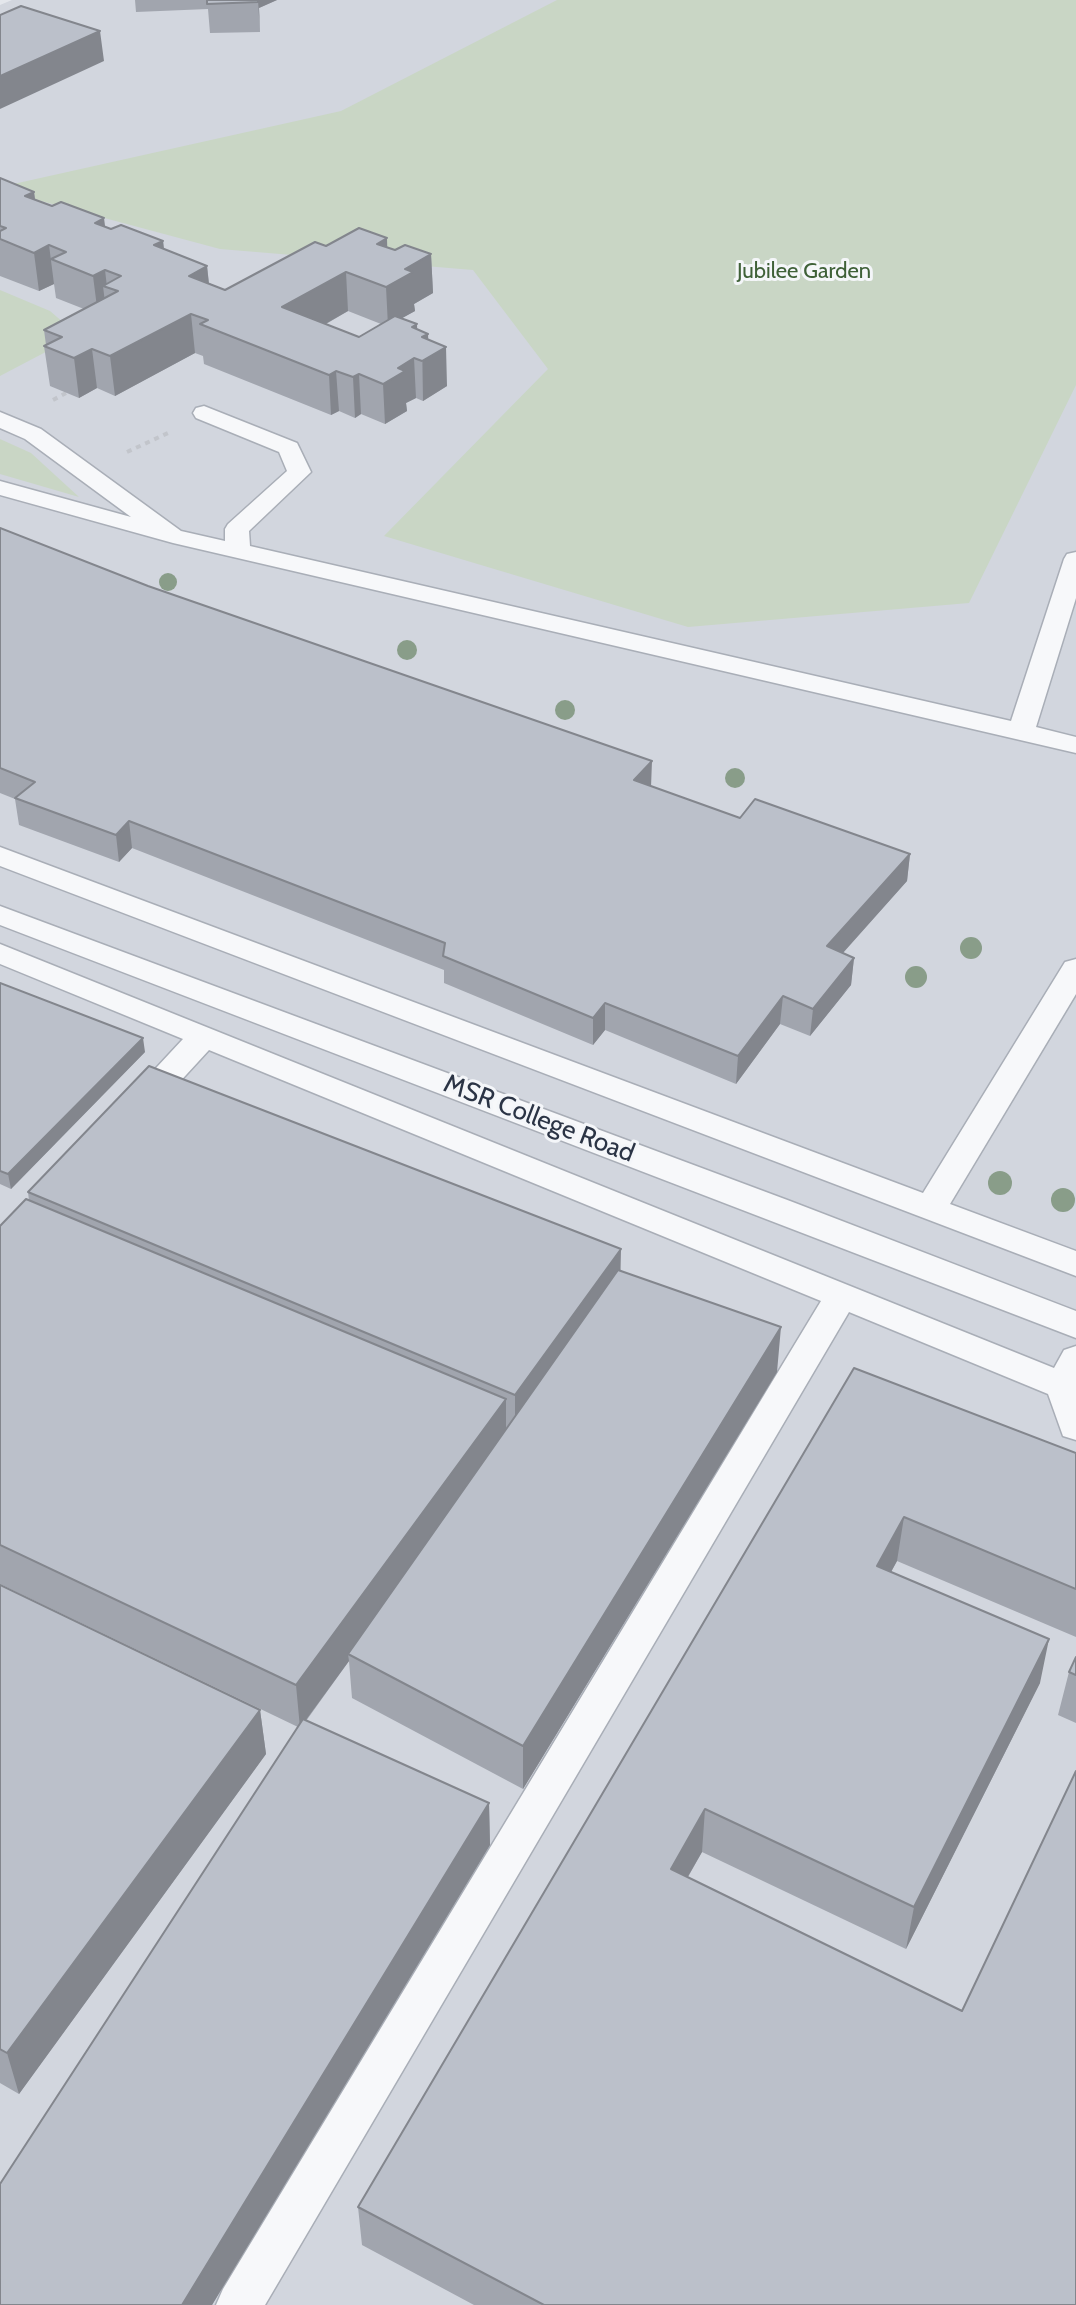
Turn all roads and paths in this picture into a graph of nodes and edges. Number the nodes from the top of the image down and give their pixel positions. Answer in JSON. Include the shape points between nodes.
{"nodes":[{"id":1,"x":204,"y":413,"type":"joint"},
{"id":2,"x":0,"y":419,"type":"edge"},
{"id":3,"x":55,"y":449,"type":"junction"},
{"id":4,"x":0,"y":488,"type":"edge"},
{"id":5,"x":173,"y":536,"type":"junction"},
{"id":6,"x":238,"y":550,"type":"junction"},
{"id":7,"x":1076,"y":559,"type":"edge"},
{"id":8,"x":1021,"y":731,"type":"junction"},
{"id":9,"x":1076,"y":745,"type":"edge"},
{"id":10,"x":0,"y":856,"type":"edge"},
{"id":11,"x":0,"y":915,"type":"edge"},
{"id":12,"x":0,"y":953,"type":"edge"},
{"id":13,"x":1076,"y":969,"type":"edge"},
{"id":14,"x":205,"y":1035,"type":"junction"},
{"id":15,"x":120,"y":1127,"type":"edge"},
{"id":16,"x":930,"y":1209,"type":"junction"},
{"id":17,"x":1076,"y":1264,"type":"edge"},
{"id":18,"x":842,"y":1295,"type":"junction"},
{"id":19,"x":1076,"y":1325,"type":"edge"},
{"id":20,"x":1072,"y":1379,"type":"edge"},
{"id":21,"x":1076,"y":1426,"type":"edge"},
{"id":22,"x":239,"y":2305,"type":"edge"}],
"edges":[{"from":1,"to":3,"type":"path","via":[[140,448],[105,458]]},
{"from":1,"to":6,"type":"lane","via":[[289,448],[299,472],[237,529]]},
{"from":2,"to":3,"type":"lane"},
{"from":3,"to":5,"type":"lane"},
{"from":4,"to":5,"type":"lane"},
{"from":5,"to":6,"type":"lane"},
{"from":6,"to":8,"type":"lane"},
{"from":7,"to":8,"type":"lane"},
{"from":8,"to":9,"type":"lane"},
{"from":10,"to":16,"type":"lane"},
{"from":11,"to":19,"type":"lane","name":"MSR College Road"},
{"from":12,"to":14,"type":"lane"},
{"from":13,"to":16,"type":"lane"},
{"from":14,"to":15,"type":"lane"},
{"from":14,"to":18,"type":"lane"},
{"from":16,"to":17,"type":"lane"},
{"from":18,"to":20,"type":"lane"},
{"from":18,"to":22,"type":"lane"},
{"from":20,"to":21,"type":"lane"}]}
